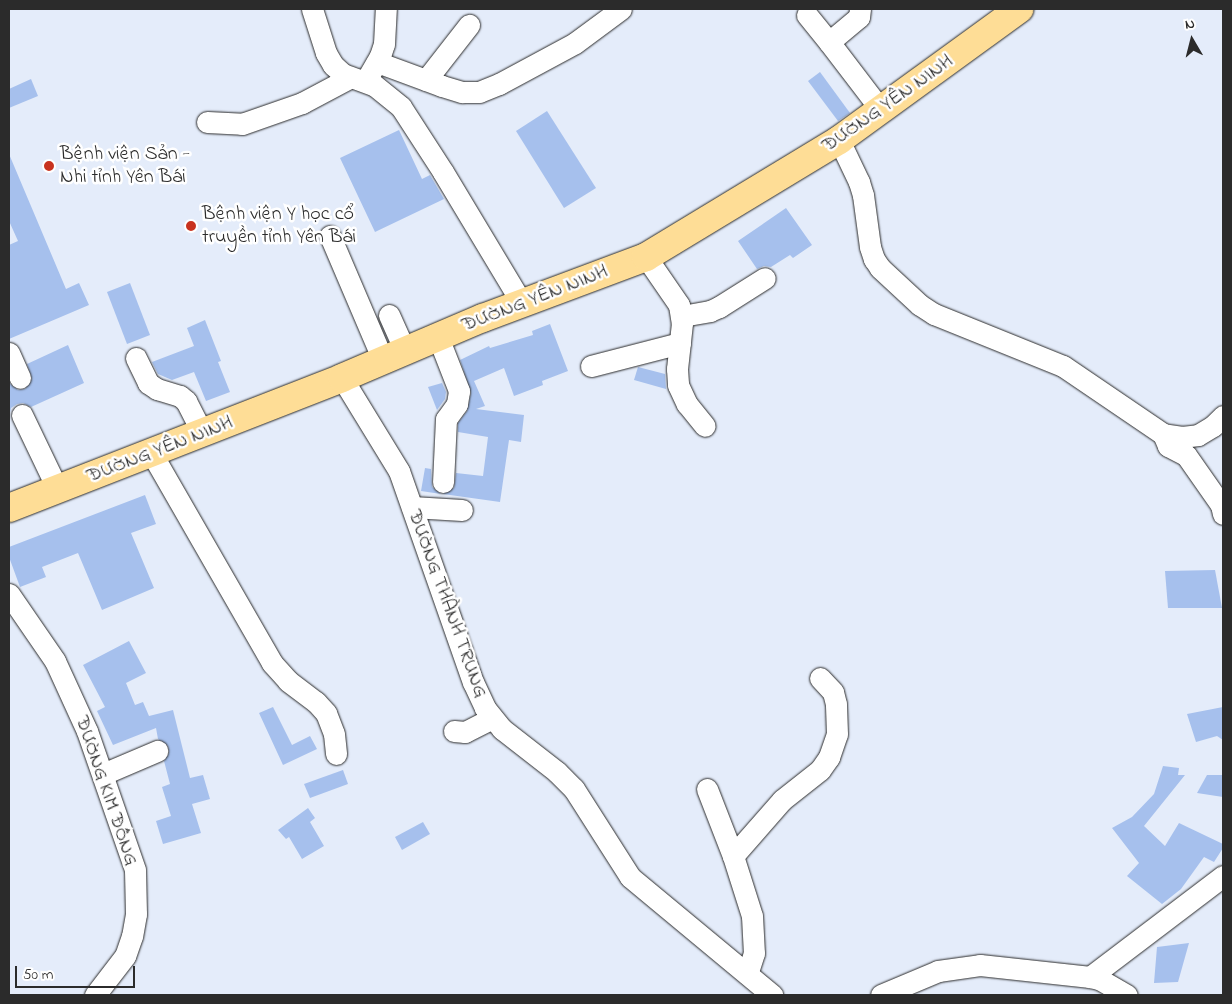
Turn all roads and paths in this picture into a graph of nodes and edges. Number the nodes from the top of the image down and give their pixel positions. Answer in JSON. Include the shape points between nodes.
{"nodes":[{"id":1,"x":312,"y":9,"type":"edge"},
{"id":2,"x":386,"y":9,"type":"edge"},
{"id":3,"x":621,"y":9,"type":"edge"},
{"id":4,"x":860,"y":9,"type":"edge"},
{"id":5,"x":1019,"y":9,"type":"edge"},
{"id":6,"x":807,"y":15,"type":"dead end"},
{"id":7,"x":469,"y":25,"type":"dead end"},
{"id":8,"x":829,"y":42,"type":"junction"},
{"id":9,"x":377,"y":62,"type":"junction"},
{"id":10,"x":358,"y":79,"type":"junction"},
{"id":11,"x":426,"y":80,"type":"junction"},
{"id":12,"x":881,"y":110,"type":"junction"},
{"id":13,"x":208,"y":122,"type":"dead end"},
{"id":14,"x":839,"y":140,"type":"junction"},
{"id":15,"x":330,"y":236,"type":"dead end"},
{"id":16,"x":646,"y":257,"type":"junction"},
{"id":17,"x":765,"y":278,"type":"dead end"},
{"id":18,"x":523,"y":305,"type":"junction"},
{"id":19,"x":389,"y":315,"type":"dead end"},
{"id":20,"x":682,"y":316,"type":"junction"},
{"id":21,"x":438,"y":337,"type":"junction"},
{"id":22,"x":680,"y":343,"type":"junction"},
{"id":23,"x":9,"y":353,"type":"edge"},
{"id":24,"x":394,"y":356,"type":"junction"},
{"id":25,"x":136,"y":358,"type":"dead end"},
{"id":26,"x":591,"y":366,"type":"dead end"},
{"id":27,"x":20,"y":378,"type":"dead end"},
{"id":28,"x":342,"y":378,"type":"junction"},
{"id":29,"x":22,"y":415,"type":"dead end"},
{"id":30,"x":1223,"y":416,"type":"edge"},
{"id":31,"x":704,"y":426,"type":"dead end"},
{"id":32,"x":203,"y":434,"type":"junction"},
{"id":33,"x":1163,"y":434,"type":"junction"},
{"id":34,"x":152,"y":454,"type":"junction"},
{"id":35,"x":443,"y":482,"type":"dead end"},
{"id":36,"x":58,"y":490,"type":"junction"},
{"id":37,"x":412,"y":506,"type":"junction"},
{"id":38,"x":9,"y":508,"type":"edge"},
{"id":39,"x":462,"y":510,"type":"dead end"},
{"id":40,"x":1223,"y":514,"type":"edge"},
{"id":41,"x":9,"y":594,"type":"edge"},
{"id":42,"x":820,"y":678,"type":"dead end"},
{"id":43,"x":492,"y":718,"type":"junction"},
{"id":44,"x":454,"y":731,"type":"dead end"},
{"id":45,"x":157,"y":751,"type":"dead end"},
{"id":46,"x":336,"y":754,"type":"dead end"},
{"id":47,"x":103,"y":774,"type":"junction"},
{"id":48,"x":707,"y":789,"type":"dead end"},
{"id":49,"x":733,"y":856,"type":"junction"},
{"id":50,"x":1223,"y":876,"type":"edge"},
{"id":51,"x":746,"y":974,"type":"junction"},
{"id":52,"x":1090,"y":977,"type":"junction"},
{"id":53,"x":95,"y":995,"type":"edge"},
{"id":54,"x":772,"y":995,"type":"edge"},
{"id":55,"x":881,"y":995,"type":"edge"},
{"id":56,"x":1127,"y":995,"type":"edge"}],
"edges":[{"from":1,"to":10,"type":"street","via":[[328,59],[337,70]]},
{"from":2,"to":9,"type":"street","via":[[384,44]]},
{"from":3,"to":11,"type":"street","via":[[575,43],[479,92],[462,92]]},
{"from":4,"to":8,"type":"street","via":[[860,16]]},
{"from":5,"to":12,"type":"main road","name":"ĐƯỜNG YÊN NINH"},
{"from":6,"to":8,"type":"street"},
{"from":7,"to":11,"type":"street"},
{"from":8,"to":12,"type":"street"},
{"from":9,"to":10,"type":"street"},
{"from":9,"to":11,"type":"street"},
{"from":10,"to":13,"type":"street","via":[[242,124]]},
{"from":10,"to":18,"type":"street","via":[[392,98],[409,118]]},
{"from":12,"to":14,"type":"main road","name":"ĐƯỜNG YÊN NINH"},
{"from":14,"to":16,"type":"main road","name":"ĐƯỜNG YÊN NINH"},
{"from":14,"to":33,"type":"street","via":[[859,182],[874,259],[906,295],[934,314],[1063,366]]},
{"from":15,"to":24,"type":"street"},
{"from":16,"to":18,"type":"main road","name":"ĐƯỜNG YÊN NINH"},
{"from":16,"to":20,"type":"street","via":[[679,305]]},
{"from":17,"to":20,"type":"street","via":[[719,307]]},
{"from":18,"to":21,"type":"main road","name":"ĐƯỜNG YÊN NINH"},
{"from":19,"to":24,"type":"street"},
{"from":20,"to":22,"type":"street"},
{"from":21,"to":24,"type":"main road","name":"ĐƯỜNG YÊN NINH"},
{"from":21,"to":35,"type":"street","via":[[459,391],[457,404],[446,419]]},
{"from":22,"to":26,"type":"street"},
{"from":22,"to":31,"type":"street","via":[[677,377],[680,391]]},
{"from":23,"to":27,"type":"street"},
{"from":24,"to":28,"type":"main road","name":"ĐƯỜNG YÊN NINH"},
{"from":25,"to":32,"type":"street","via":[[148,383],[186,401]]},
{"from":28,"to":32,"type":"main road","name":"ĐƯỜNG YÊN NINH"},
{"from":28,"to":37,"type":"street","name":"ĐƯỜNG THÀNH TRUNG","via":[[392,458]]},
{"from":29,"to":36,"type":"street"},
{"from":30,"to":33,"type":"street","via":[[1198,434],[1182,437]]},
{"from":32,"to":34,"type":"main road","name":"ĐƯỜNG YÊN NINH"},
{"from":33,"to":40,"type":"street","via":[[1168,446],[1186,454],[1221,505]]},
{"from":34,"to":36,"type":"main road","name":"ĐƯỜNG YÊN NINH"},
{"from":34,"to":46,"type":"street","via":[[272,662],[288,681],[326,713],[334,734]]},
{"from":36,"to":38,"type":"main road","name":"ĐƯỜNG YÊN NINH"},
{"from":37,"to":39,"type":"street"},
{"from":37,"to":43,"type":"street","name":"ĐƯỜNG THÀNH TRUNG","via":[[478,697]]},
{"from":41,"to":47,"type":"street","name":"ĐƯỜNG KIM ĐỒNG","via":[[55,661]]},
{"from":42,"to":49,"type":"street","via":[[833,692],[836,704],[837,734],[829,757],[820,770],[782,800]]},
{"from":43,"to":44,"type":"street","via":[[465,732]]},
{"from":43,"to":51,"type":"street","name":"ĐƯỜNG THÀNH TRUNG","via":[[574,789],[630,877]]},
{"from":45,"to":47,"type":"street"},
{"from":47,"to":53,"type":"street","name":"ĐƯỜNG KIM ĐỒNG","via":[[135,870],[136,914],[125,956]]},
{"from":48,"to":49,"type":"street"},
{"from":49,"to":51,"type":"street","via":[[752,916],[754,953]]},
{"from":50,"to":52,"type":"street"},
{"from":51,"to":54,"type":"street","name":"ĐƯỜNG THÀNH TRUNG"},
{"from":52,"to":55,"type":"street","via":[[965,966],[938,971]]},
{"from":52,"to":56,"type":"street"}]}
